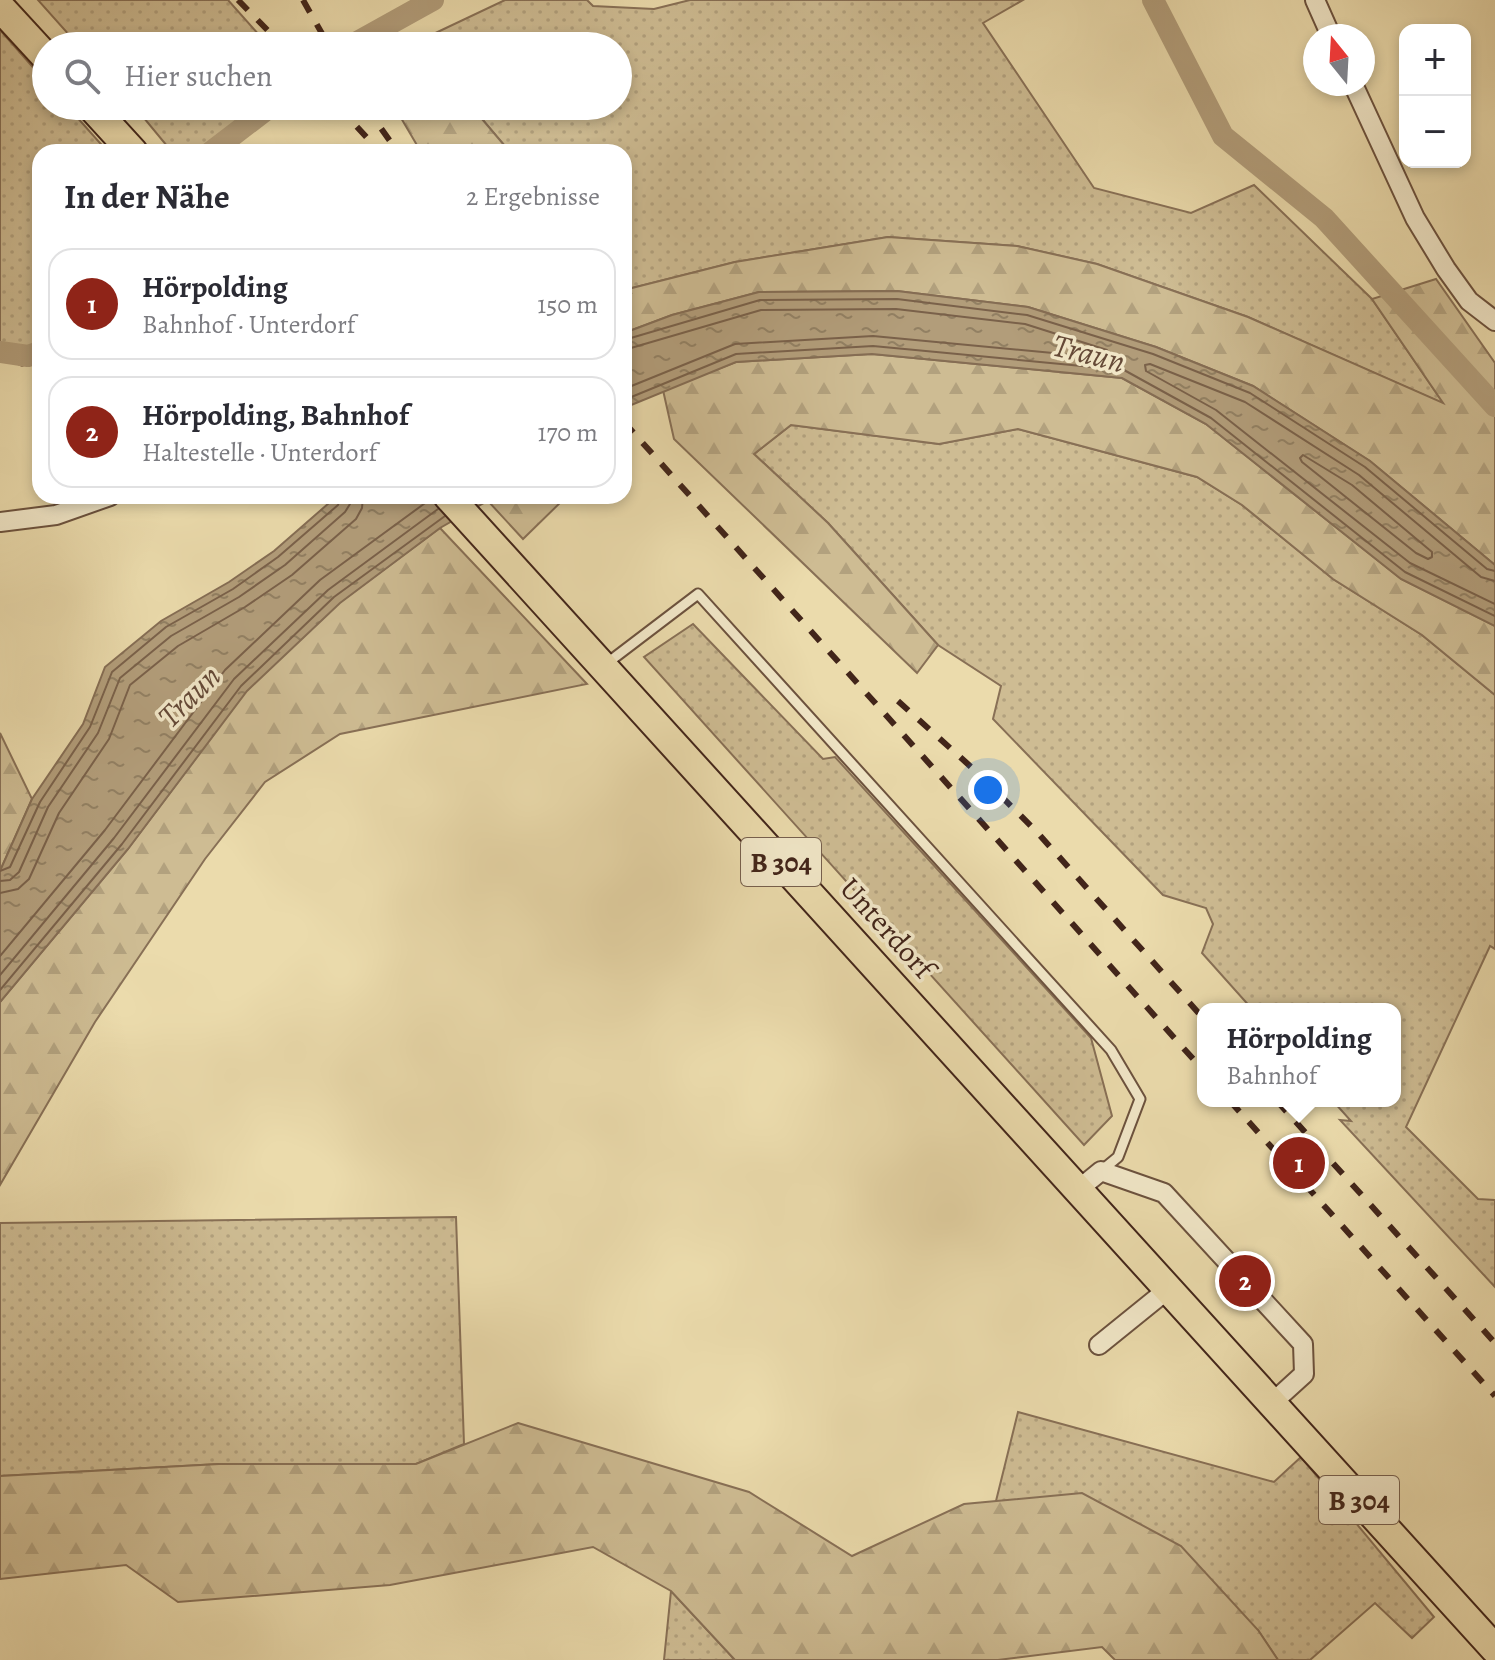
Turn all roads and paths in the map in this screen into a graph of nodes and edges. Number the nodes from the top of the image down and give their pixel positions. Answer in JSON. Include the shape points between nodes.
{"nodes":[{"id":1,"x":1315,"y":0,"type":"edge"},
{"id":2,"x":0,"y":7,"type":"edge"},
{"id":3,"x":1326,"y":24,"type":"edge"},
{"id":4,"x":32,"y":42,"type":"edge"},
{"id":5,"x":1359,"y":96,"type":"edge"},
{"id":6,"x":104,"y":120,"type":"edge"},
{"id":7,"x":126,"y":144,"type":"edge"},
{"id":8,"x":1495,"y":321,"type":"edge"},
{"id":9,"x":87,"y":504,"type":"edge"},
{"id":10,"x":455,"y":504,"type":"edge"},
{"id":11,"x":0,"y":522,"type":"edge"},
{"id":12,"x":603,"y":666,"type":"junction"},
{"id":13,"x":1101,"y":1171,"type":"junction"},
{"id":14,"x":1079,"y":1189,"type":"junction"},
{"id":15,"x":1167,"y":1290,"type":"junction"},
{"id":16,"x":1099,"y":1345,"type":"dead end"},
{"id":17,"x":1272,"y":1403,"type":"junction"},
{"id":18,"x":1495,"y":1649,"type":"edge"}],
"edges":[{"from":1,"to":3,"type":"street"},
{"from":2,"to":4,"type":"main road"},
{"from":5,"to":8,"type":"street","via":[[1415,218],[1469,301]]},
{"from":6,"to":7,"type":"main road"},
{"from":9,"to":11,"type":"street","via":[[56,515]]},
{"from":10,"to":12,"type":"main road","name":"Unterdorf","number":"B 304"},
{"from":12,"to":13,"type":"lane","via":[[698,594],[1111,1050],[1140,1099],[1118,1157]]},
{"from":12,"to":14,"type":"main road","name":"Unterdorf","number":"B 304"},
{"from":13,"to":14,"type":"street"},
{"from":13,"to":17,"type":"street","via":[[1164,1193],[1303,1344],[1304,1374]]},
{"from":14,"to":15,"type":"main road","name":"Unterdorf","number":"B 304"},
{"from":15,"to":16,"type":"street"},
{"from":15,"to":17,"type":"main road","name":"Unterdorf","number":"B 304"},
{"from":17,"to":18,"type":"main road","name":"Unterdorf","number":"B 304"}]}
